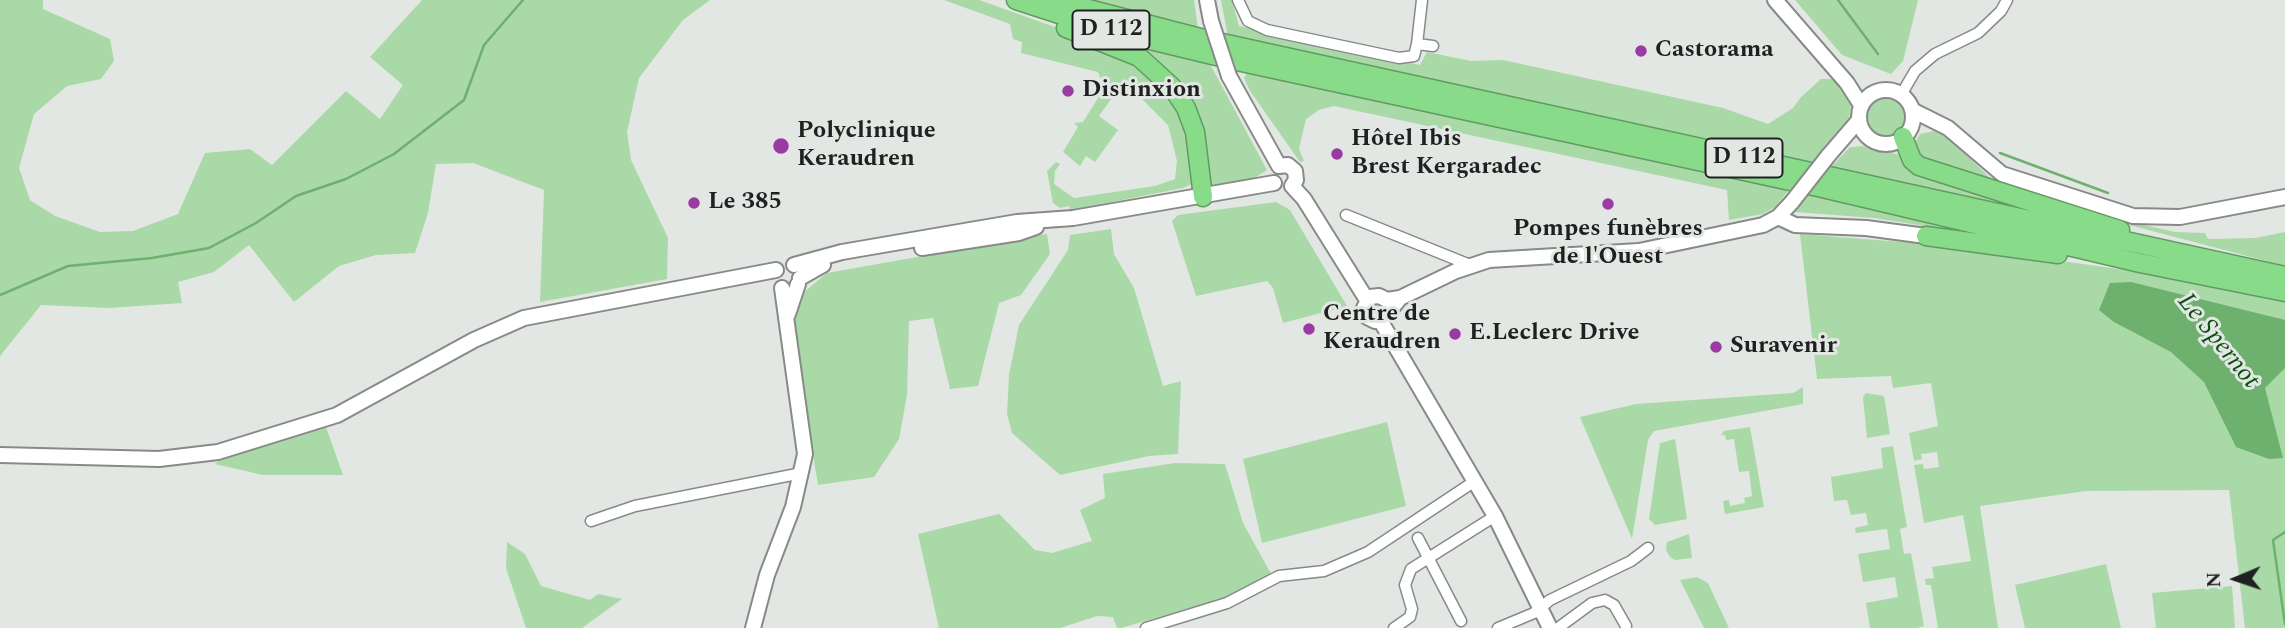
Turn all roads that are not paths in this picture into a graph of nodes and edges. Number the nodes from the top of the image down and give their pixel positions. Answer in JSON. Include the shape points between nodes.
{"nodes":[{"id":1,"x":1002,"y":0,"type":"edge"},
{"id":2,"x":1016,"y":0,"type":"edge"},
{"id":3,"x":1054,"y":0,"type":"edge"},
{"id":4,"x":1207,"y":0,"type":"edge"},
{"id":5,"x":1238,"y":0,"type":"edge"},
{"id":6,"x":1422,"y":0,"type":"edge"},
{"id":7,"x":1775,"y":0,"type":"edge"},
{"id":8,"x":2007,"y":0,"type":"edge"},
{"id":9,"x":1417,"y":44,"type":"junction"},
{"id":10,"x":1433,"y":46,"type":"dead end"},
{"id":11,"x":1847,"y":83,"type":"junction"},
{"id":12,"x":1872,"y":93,"type":"junction"},
{"id":13,"x":1901,"y":95,"type":"junction"},
{"id":14,"x":1912,"y":110,"type":"junction"},
{"id":15,"x":1860,"y":113,"type":"junction"},
{"id":16,"x":1938,"y":123,"type":"junction"},
{"id":17,"x":1907,"y":132,"type":"junction"},
{"id":18,"x":1868,"y":139,"type":"junction"},
{"id":19,"x":1844,"y":141,"type":"junction"},
{"id":20,"x":1279,"y":166,"type":"junction"},
{"id":21,"x":1274,"y":183,"type":"junction"},
{"id":22,"x":1292,"y":186,"type":"junction"},
{"id":23,"x":1203,"y":197,"type":"junction"},
{"id":24,"x":2285,"y":197,"type":"edge"},
{"id":25,"x":1346,"y":215,"type":"dead end"},
{"id":26,"x":1779,"y":217,"type":"junction"},
{"id":27,"x":1926,"y":236,"type":"joint"},
{"id":28,"x":2168,"y":251,"type":"junction"},
{"id":29,"x":2140,"y":263,"type":"junction"},
{"id":30,"x":1470,"y":265,"type":"junction"},
{"id":31,"x":797,"y":276,"type":"junction"},
{"id":32,"x":2285,"y":276,"type":"edge"},
{"id":33,"x":778,"y":280,"type":"junction"},
{"id":34,"x":2285,"y":292,"type":"edge"},
{"id":35,"x":1367,"y":300,"type":"junction"},
{"id":36,"x":1389,"y":307,"type":"junction"},
{"id":37,"x":786,"y":326,"type":"junction"},
{"id":38,"x":0,"y":455,"type":"edge"},
{"id":39,"x":802,"y":473,"type":"junction"},
{"id":40,"x":1475,"y":481,"type":"junction"},
{"id":41,"x":1495,"y":516,"type":"junction"},
{"id":42,"x":592,"y":521,"type":"dead end"},
{"id":43,"x":1418,"y":538,"type":"dead end"},
{"id":44,"x":1648,"y":548,"type":"dead end"},
{"id":45,"x":1430,"y":557,"type":"junction"},
{"id":46,"x":1542,"y":607,"type":"junction"},
{"id":47,"x":1461,"y":621,"type":"dead end"},
{"id":48,"x":1626,"y":626,"type":"edge"},
{"id":49,"x":753,"y":628,"type":"edge"},
{"id":50,"x":1146,"y":628,"type":"edge"},
{"id":51,"x":1394,"y":628,"type":"edge"},
{"id":52,"x":1498,"y":628,"type":"edge"},
{"id":53,"x":1550,"y":628,"type":"edge"},
{"id":54,"x":1558,"y":628,"type":"edge"}],
"edges":[{"from":1,"to":23,"type":"highway","via":[[1139,57],[1172,87],[1195,132]]},
{"from":2,"to":29,"type":"highway","number":"D 112","via":[[1186,49],[1818,187]]},
{"from":3,"to":28,"type":"highway","number":"D 112","via":[[1204,39]]},
{"from":4,"to":20,"type":"street","bridge":true,"via":[[1229,76]]},
{"from":5,"to":9,"type":"street","via":[[1248,21],[1267,30],[1399,58],[1414,57]]},
{"from":6,"to":9,"type":"street"},
{"from":7,"to":11,"type":"street"},
{"from":8,"to":13,"type":"street","via":[[1978,33],[1935,54],[1915,71]]},
{"from":9,"to":10,"type":"street"},
{"from":11,"to":12,"type":"street"},
{"from":11,"to":15,"type":"street"},
{"from":12,"to":13,"type":"street","via":[[1888,90]]},
{"from":12,"to":15,"type":"street"},
{"from":13,"to":14,"type":"street"},
{"from":14,"to":16,"type":"street"},
{"from":14,"to":17,"type":"street"},
{"from":15,"to":18,"type":"street"},
{"from":15,"to":19,"type":"street"},
{"from":16,"to":17,"type":"street"},
{"from":16,"to":24,"type":"street","via":[[2001,174],[2133,216],[2180,217]]},
{"from":17,"to":18,"type":"street","via":[[1885,144]]},
{"from":17,"to":28,"type":"highway","via":[[1912,160],[1919,166],[2142,237]]},
{"from":18,"to":19,"type":"street"},
{"from":19,"to":26,"type":"street","bridge":true},
{"from":20,"to":21,"type":"street","via":[[1272,175]]},
{"from":20,"to":22,"type":"street","via":[[1288,165],[1295,171]]},
{"from":21,"to":22,"type":"street","via":[[1284,189]]},
{"from":21,"to":23,"type":"street"},
{"from":22,"to":35,"type":"street"},
{"from":23,"to":31,"type":"street","via":[[822,265]]},
{"from":25,"to":30,"type":"street"},
{"from":26,"to":27,"type":"street","via":[[1795,225]]},
{"from":26,"to":30,"type":"street","via":[[1763,225],[1639,251],[1506,258]]},
{"from":27,"to":29,"type":"highway"},
{"from":28,"to":32,"type":"highway","number":"D 112"},
{"from":29,"to":34,"type":"highway","number":"D 112"},
{"from":30,"to":36,"type":"street"},
{"from":31,"to":33,"type":"street","via":[[788,289]]},
{"from":31,"to":33,"type":"street","via":[[783,264]]},
{"from":31,"to":37,"type":"street"},
{"from":33,"to":37,"type":"street"},
{"from":33,"to":38,"type":"street","via":[[744,276],[524,318],[337,415],[218,452],[159,459]]},
{"from":35,"to":36,"type":"street","via":[[1376,295]]},
{"from":35,"to":36,"type":"street","via":[[1365,313],[1371,319]]},
{"from":36,"to":40,"type":"street"},
{"from":37,"to":39,"type":"street","via":[[804,433]]},
{"from":39,"to":42,"type":"street","via":[[646,503]]},
{"from":39,"to":49,"type":"street"},
{"from":40,"to":41,"type":"street"},
{"from":40,"to":50,"type":"street","via":[[1368,552],[1324,571],[1279,576],[1227,603]]},
{"from":41,"to":45,"type":"street"},
{"from":41,"to":46,"type":"street"},
{"from":43,"to":45,"type":"street"},
{"from":44,"to":46,"type":"street"},
{"from":45,"to":47,"type":"street"},
{"from":45,"to":51,"type":"street","via":[[1410,569],[1406,577],[1412,609],[1406,623]]},
{"from":46,"to":52,"type":"street"},
{"from":46,"to":53,"type":"street"},
{"from":48,"to":54,"type":"street","via":[[1614,605],[1605,600],[1592,603]]}]}
